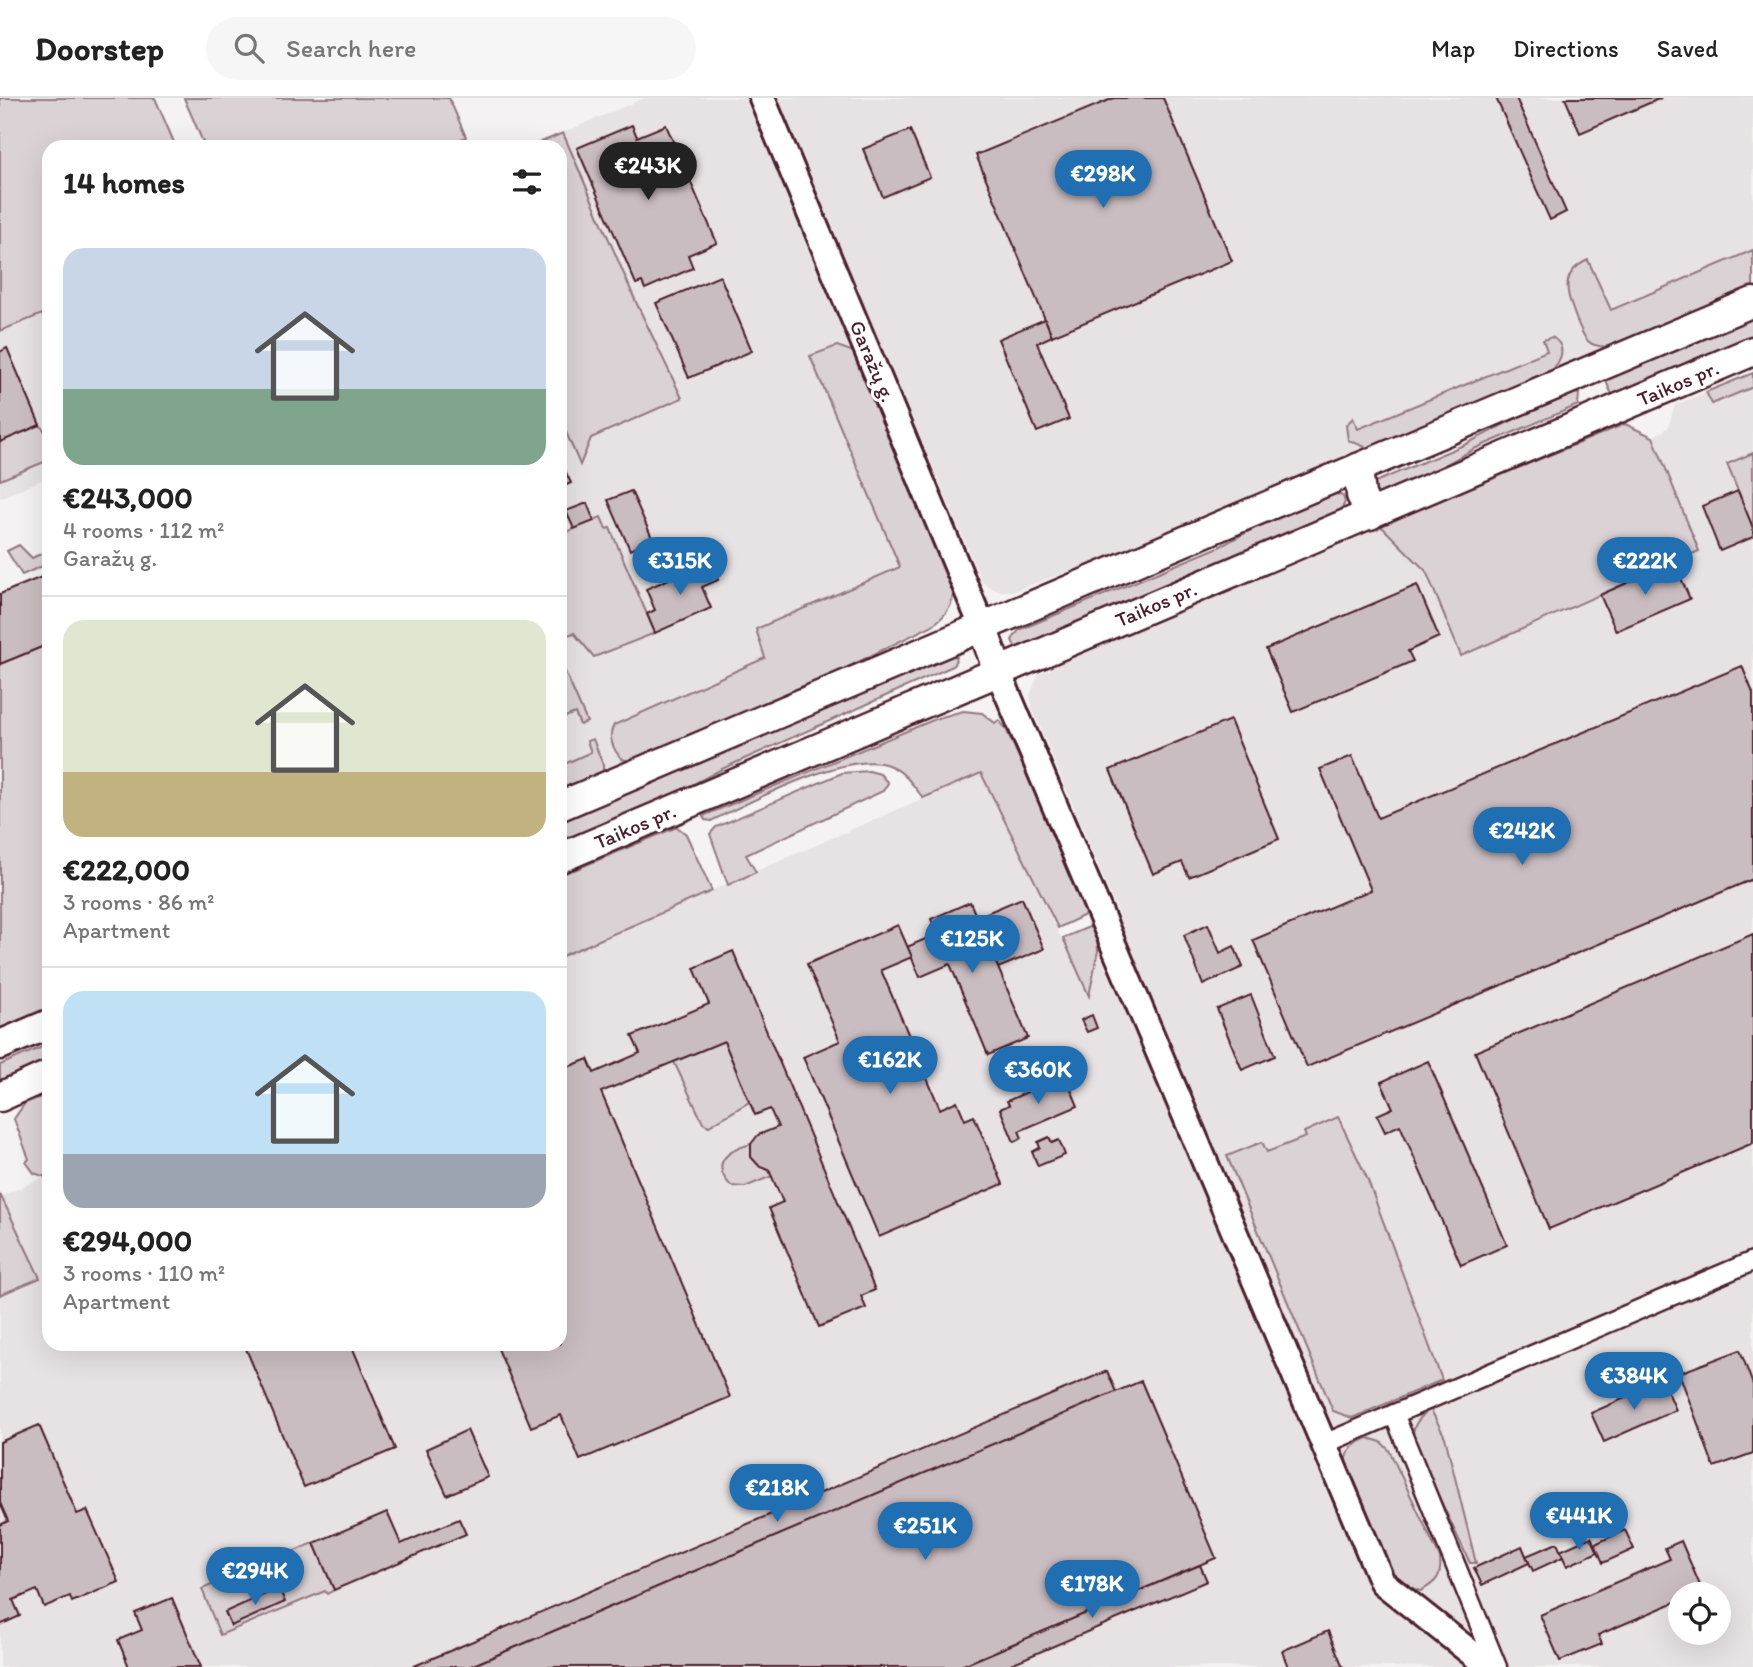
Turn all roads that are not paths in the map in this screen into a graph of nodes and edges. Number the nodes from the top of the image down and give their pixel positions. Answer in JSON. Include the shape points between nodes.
{"nodes":[{"id":1,"x":762,"y":98,"type":"edge"},
{"id":2,"x":1753,"y":302,"type":"edge"},
{"id":3,"x":1753,"y":351,"type":"edge"},
{"id":4,"x":1582,"y":374,"type":"junction"},
{"id":5,"x":1600,"y":416,"type":"junction"},
{"id":6,"x":1358,"y":468,"type":"junction"},
{"id":7,"x":1370,"y":515,"type":"junction"},
{"id":8,"x":981,"y":624,"type":"junction"},
{"id":9,"x":998,"y":671,"type":"junction"},
{"id":10,"x":567,"y":803,"type":"edge"},
{"id":11,"x":567,"y":855,"type":"edge"},
{"id":12,"x":42,"y":1027,"type":"edge"},
{"id":13,"x":0,"y":1045,"type":"edge"},
{"id":14,"x":42,"y":1078,"type":"edge"},
{"id":15,"x":0,"y":1097,"type":"edge"},
{"id":16,"x":1753,"y":1261,"type":"edge"},
{"id":17,"x":1394,"y":1414,"type":"junction"},
{"id":18,"x":1324,"y":1444,"type":"junction"},
{"id":19,"x":1489,"y":1667,"type":"edge"},
{"id":20,"x":1497,"y":1667,"type":"edge"}],
"edges":[{"from":1,"to":8,"type":"street","name":"Garažų g."},
{"from":2,"to":4,"type":"main road"},
{"from":3,"to":5,"type":"main road","name":"Taikos pr."},
{"from":4,"to":5,"type":"main road"},
{"from":4,"to":6,"type":"main road"},
{"from":5,"to":7,"type":"main road","name":"Taikos pr."},
{"from":6,"to":7,"type":"main road","via":[[1361,495]]},
{"from":6,"to":8,"type":"main road"},
{"from":7,"to":9,"type":"main road","name":"Taikos pr."},
{"from":8,"to":9,"type":"main road"},
{"from":8,"to":10,"type":"main road"},
{"from":9,"to":11,"type":"main road","name":"Taikos pr."},
{"from":9,"to":18,"type":"street"},
{"from":12,"to":13,"type":"main road"},
{"from":14,"to":15,"type":"main road"},
{"from":16,"to":17,"type":"street"},
{"from":17,"to":18,"type":"street"},
{"from":17,"to":20,"type":"street"},
{"from":18,"to":19,"type":"street","via":[[1382,1582]]}]}
